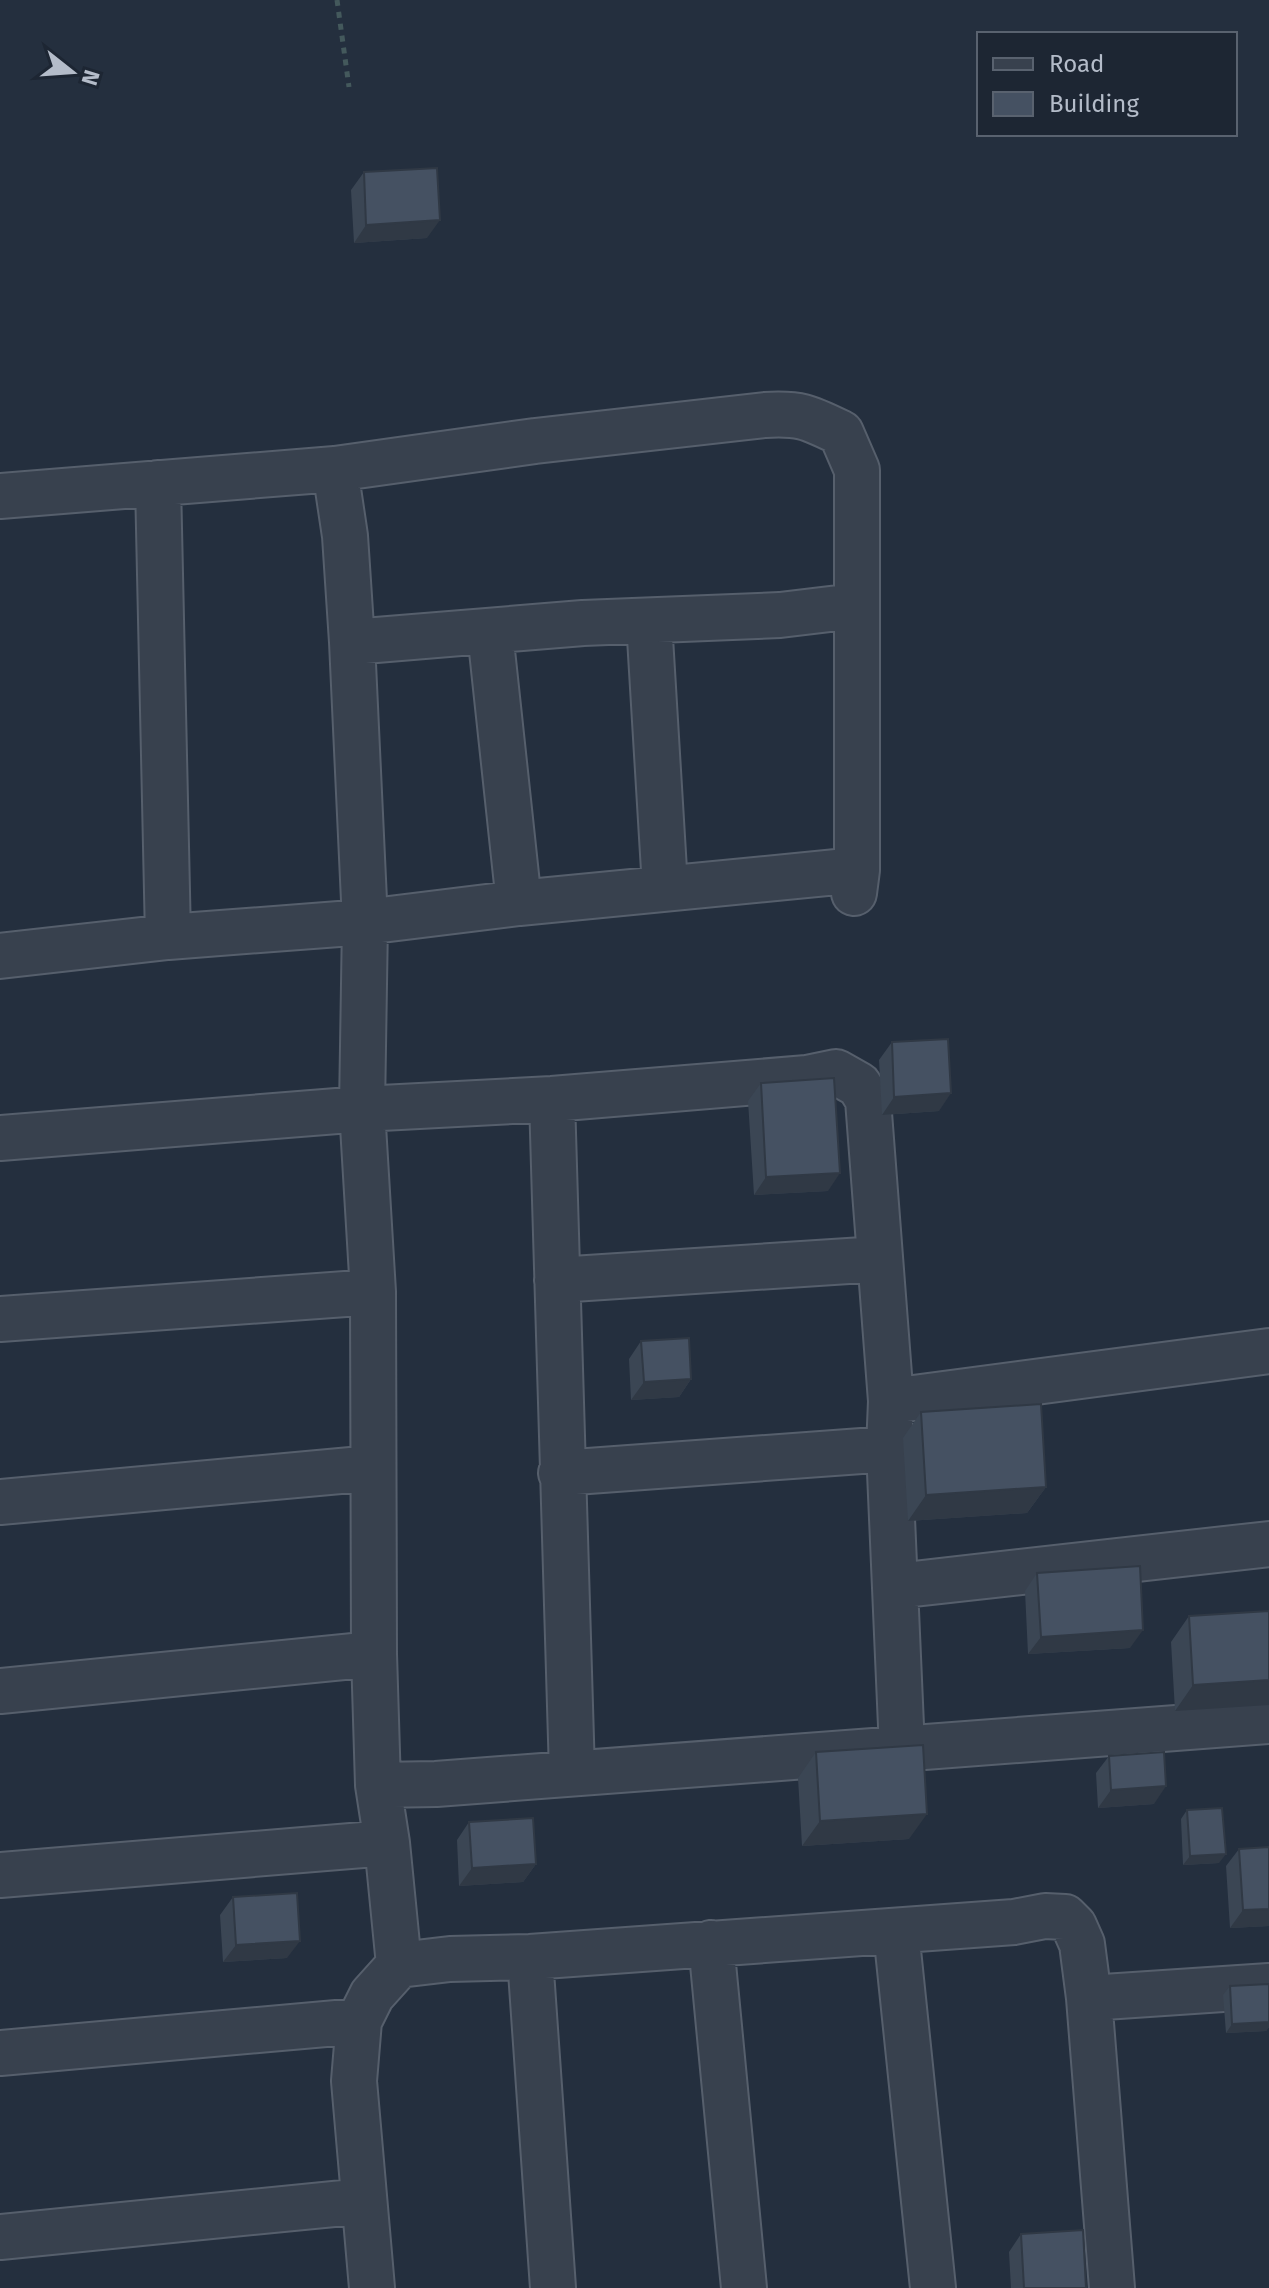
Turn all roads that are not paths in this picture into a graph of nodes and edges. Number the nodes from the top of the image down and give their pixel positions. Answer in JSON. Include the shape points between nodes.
{"nodes":[{"id":1,"x":335,"y":469,"type":"junction"},
{"id":2,"x":158,"y":483,"type":"junction"},
{"id":3,"x":0,"y":496,"type":"edge"},
{"id":4,"x":855,"y":606,"type":"junction"},
{"id":5,"x":649,"y":621,"type":"junction"},
{"id":6,"x":490,"y":632,"type":"junction"},
{"id":7,"x":352,"y":642,"type":"junction"},
{"id":8,"x":665,"y":887,"type":"junction"},
{"id":9,"x":519,"y":903,"type":"junction"},
{"id":10,"x":365,"y":922,"type":"junction"},
{"id":11,"x":168,"y":937,"type":"junction"},
{"id":12,"x":0,"y":956,"type":"edge"},
{"id":13,"x":552,"y":1099,"type":"junction"},
{"id":14,"x":362,"y":1109,"type":"junction"},
{"id":15,"x":0,"y":1138,"type":"edge"},
{"id":16,"x":879,"y":1259,"type":"junction"},
{"id":17,"x":557,"y":1280,"type":"junction"},
{"id":18,"x":373,"y":1292,"type":"junction"},
{"id":19,"x":0,"y":1319,"type":"edge"},
{"id":20,"x":1269,"y":1351,"type":"edge"},
{"id":21,"x":891,"y":1401,"type":"junction"},
{"id":22,"x":889,"y":1449,"type":"junction"},
{"id":23,"x":373,"y":1468,"type":"junction"},
{"id":24,"x":561,"y":1473,"type":"junction"},
{"id":25,"x":0,"y":1502,"type":"edge"},
{"id":26,"x":1269,"y":1544,"type":"edge"},
{"id":27,"x":896,"y":1586,"type":"junction"},
{"id":28,"x":374,"y":1654,"type":"junction"},
{"id":29,"x":0,"y":1691,"type":"edge"},
{"id":30,"x":1269,"y":1721,"type":"edge"},
{"id":31,"x":902,"y":1749,"type":"junction"},
{"id":32,"x":572,"y":1773,"type":"junction"},
{"id":33,"x":378,"y":1785,"type":"junction"},
{"id":34,"x":387,"y":1843,"type":"junction"},
{"id":35,"x":0,"y":1875,"type":"edge"},
{"id":36,"x":896,"y":1931,"type":"junction"},
{"id":37,"x":711,"y":1943,"type":"junction"},
{"id":38,"x":530,"y":1957,"type":"junction"},
{"id":39,"x":399,"y":1965,"type":"junction"},
{"id":40,"x":1269,"y":1986,"type":"edge"},
{"id":41,"x":1089,"y":1998,"type":"junction"},
{"id":42,"x":359,"y":2021,"type":"junction"},
{"id":43,"x":0,"y":2053,"type":"edge"},
{"id":44,"x":364,"y":2201,"type":"junction"},
{"id":45,"x":0,"y":2237,"type":"edge"},
{"id":46,"x":372,"y":2288,"type":"edge"},
{"id":47,"x":553,"y":2288,"type":"edge"},
{"id":48,"x":744,"y":2288,"type":"edge"},
{"id":49,"x":933,"y":2288,"type":"edge"},
{"id":50,"x":1112,"y":2288,"type":"edge"}],
"edges":[{"from":1,"to":2,"type":"street"},
{"from":1,"to":4,"type":"street","via":[[535,441],[796,414],[841,433],[857,470]]},
{"from":1,"to":7,"type":"street"},
{"from":2,"to":3,"type":"street"},
{"from":2,"to":11,"type":"street"},
{"from":4,"to":5,"type":"street"},
{"from":4,"to":8,"type":"street","via":[[856,882]]},
{"from":5,"to":6,"type":"street"},
{"from":5,"to":8,"type":"street"},
{"from":6,"to":7,"type":"street"},
{"from":6,"to":9,"type":"street"},
{"from":7,"to":10,"type":"street"},
{"from":8,"to":9,"type":"street"},
{"from":9,"to":10,"type":"street"},
{"from":10,"to":11,"type":"street"},
{"from":10,"to":14,"type":"street"},
{"from":11,"to":12,"type":"street"},
{"from":13,"to":14,"type":"street"},
{"from":13,"to":16,"type":"street","via":[[836,1072],[859,1085],[868,1100]]},
{"from":13,"to":17,"type":"street"},
{"from":14,"to":15,"type":"street"},
{"from":14,"to":18,"type":"street"},
{"from":16,"to":17,"type":"street"},
{"from":16,"to":21,"type":"street"},
{"from":17,"to":24,"type":"street"},
{"from":18,"to":19,"type":"street"},
{"from":18,"to":23,"type":"street"},
{"from":20,"to":21,"type":"street"},
{"from":21,"to":22,"type":"street"},
{"from":22,"to":24,"type":"street"},
{"from":22,"to":27,"type":"street"},
{"from":23,"to":25,"type":"street"},
{"from":23,"to":28,"type":"street"},
{"from":24,"to":32,"type":"street"},
{"from":26,"to":27,"type":"street"},
{"from":27,"to":31,"type":"street"},
{"from":28,"to":29,"type":"street"},
{"from":28,"to":33,"type":"street"},
{"from":30,"to":31,"type":"street"},
{"from":31,"to":32,"type":"street"},
{"from":32,"to":33,"type":"street"},
{"from":33,"to":34,"type":"street"},
{"from":34,"to":35,"type":"street"},
{"from":34,"to":39,"type":"street"},
{"from":36,"to":37,"type":"street"},
{"from":36,"to":41,"type":"street","via":[[1065,1917],[1082,1944]]},
{"from":36,"to":49,"type":"street"},
{"from":37,"to":38,"type":"street"},
{"from":37,"to":48,"type":"street"},
{"from":38,"to":39,"type":"street"},
{"from":38,"to":47,"type":"street"},
{"from":39,"to":42,"type":"street","via":[[372,1995]]},
{"from":40,"to":41,"type":"street"},
{"from":41,"to":50,"type":"street"},
{"from":42,"to":43,"type":"street"},
{"from":42,"to":44,"type":"street","via":[[354,2081]]},
{"from":44,"to":45,"type":"street"},
{"from":44,"to":46,"type":"street"}]}
